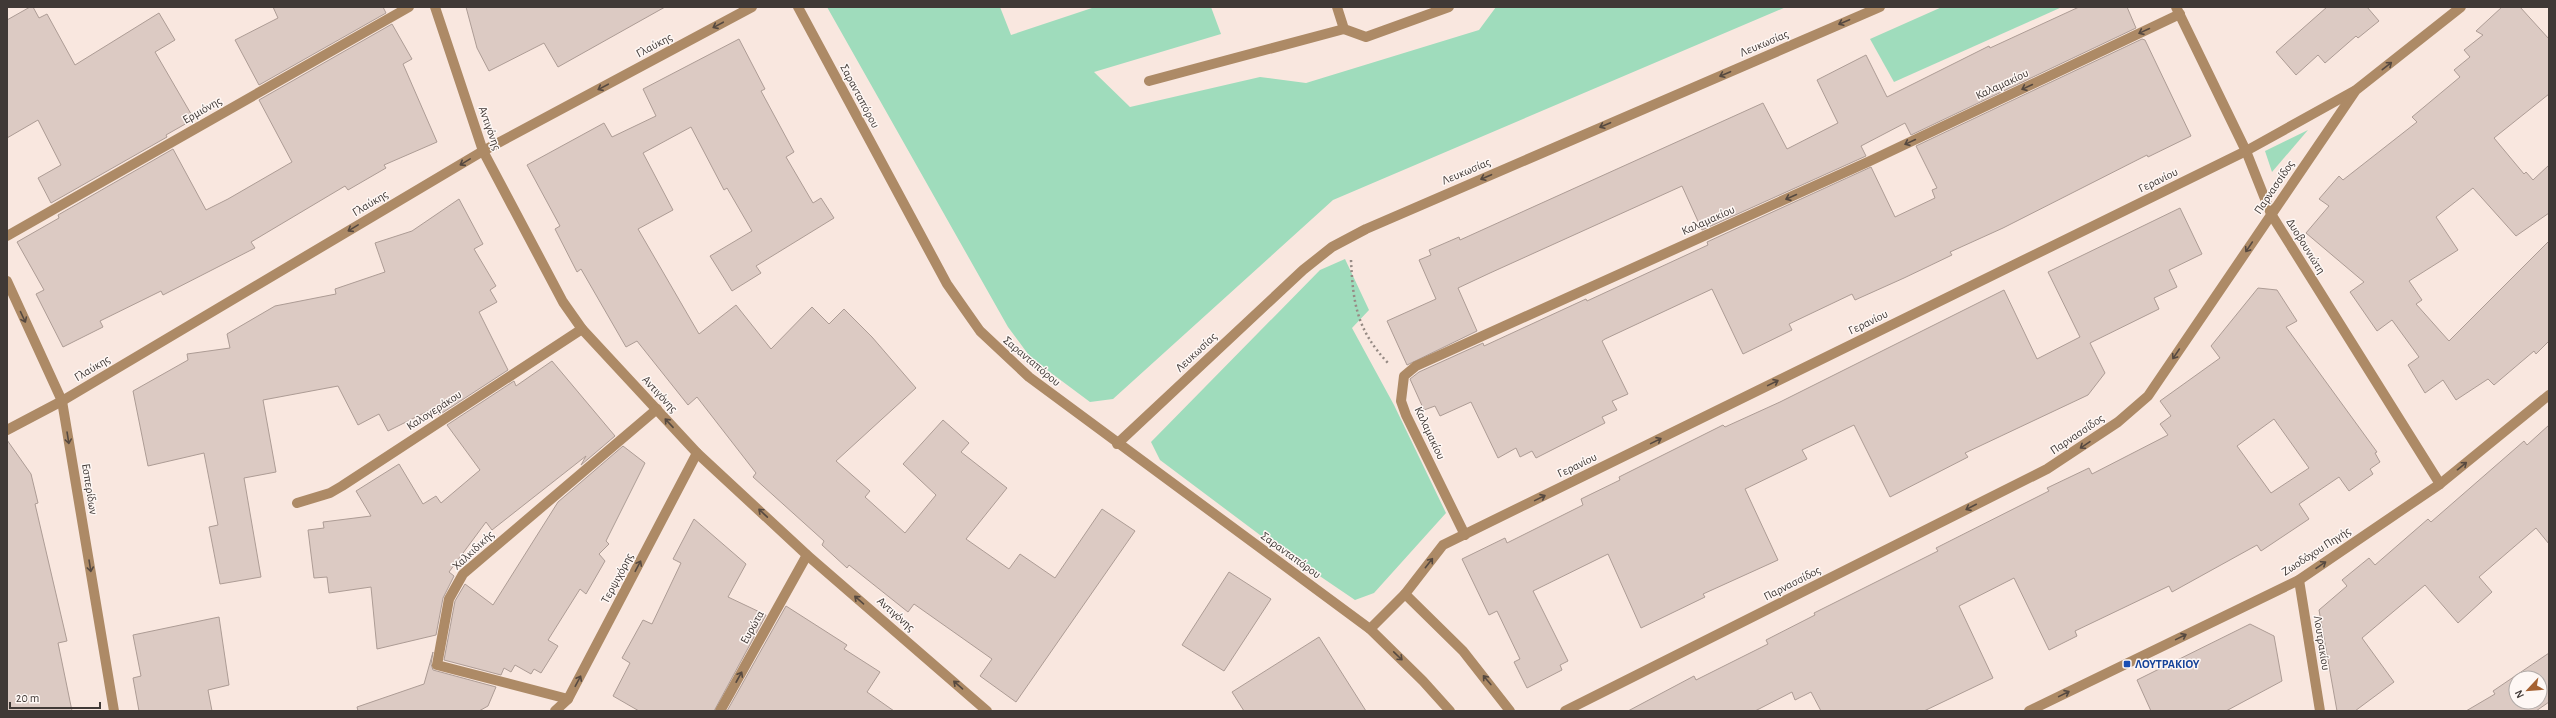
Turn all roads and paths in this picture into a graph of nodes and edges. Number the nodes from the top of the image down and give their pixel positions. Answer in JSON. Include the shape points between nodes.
{"nodes":[{"id":1,"x":409,"y":7,"type":"edge"},
{"id":2,"x":435,"y":7,"type":"edge"},
{"id":3,"x":752,"y":7,"type":"edge"},
{"id":4,"x":798,"y":7,"type":"edge"},
{"id":5,"x":1337,"y":7,"type":"edge"},
{"id":6,"x":1449,"y":7,"type":"edge"},
{"id":7,"x":1880,"y":7,"type":"edge"},
{"id":8,"x":2461,"y":7,"type":"edge"},
{"id":9,"x":2178,"y":11,"type":"edge"},
{"id":10,"x":1344,"y":29,"type":"junction"},
{"id":11,"x":1149,"y":81,"type":"dead end"},
{"id":12,"x":2356,"y":90,"type":"junction"},
{"id":13,"x":483,"y":151,"type":"junction"},
{"id":14,"x":2246,"y":151,"type":"junction"},
{"id":15,"x":2271,"y":214,"type":"junction"},
{"id":16,"x":7,"y":236,"type":"edge"},
{"id":17,"x":1350,"y":238,"type":"junction"},
{"id":18,"x":7,"y":281,"type":"edge"},
{"id":19,"x":582,"y":329,"type":"junction"},
{"id":20,"x":1404,"y":376,"type":"junction"},
{"id":21,"x":2549,"y":395,"type":"edge"},
{"id":22,"x":62,"y":401,"type":"junction"},
{"id":23,"x":657,"y":409,"type":"junction"},
{"id":24,"x":7,"y":430,"type":"edge"},
{"id":25,"x":1117,"y":444,"type":"junction"},
{"id":26,"x":697,"y":453,"type":"junction"},
{"id":27,"x":2440,"y":484,"type":"junction"},
{"id":28,"x":297,"y":503,"type":"dead end"},
{"id":29,"x":1465,"y":535,"type":"junction"},
{"id":30,"x":807,"y":555,"type":"junction"},
{"id":31,"x":2299,"y":580,"type":"junction"},
{"id":32,"x":1405,"y":594,"type":"junction"},
{"id":33,"x":1370,"y":629,"type":"junction"},
{"id":34,"x":568,"y":699,"type":"junction"},
{"id":35,"x":559,"y":710,"type":"edge"},
{"id":36,"x":114,"y":711,"type":"edge"},
{"id":37,"x":720,"y":711,"type":"edge"},
{"id":38,"x":987,"y":711,"type":"edge"},
{"id":39,"x":1450,"y":711,"type":"edge"},
{"id":40,"x":1510,"y":711,"type":"edge"},
{"id":41,"x":1565,"y":711,"type":"edge"},
{"id":42,"x":2029,"y":711,"type":"edge"},
{"id":43,"x":2320,"y":711,"type":"edge"}],
"edges":[{"from":1,"to":16,"type":"street","name":"Ερμιόνης"},
{"from":2,"to":13,"type":"street","name":"Αντιγόνης"},
{"from":3,"to":13,"type":"street","name":"Γλαύκης","one_way":true},
{"from":4,"to":25,"type":"street","name":"Σαρανταπόρου","via":[[947,284],[980,332],[1028,377]]},
{"from":5,"to":10,"type":"street"},
{"from":6,"to":10,"type":"street","via":[[1366,37]]},
{"from":7,"to":17,"type":"street","name":"Λευκωσίας","one_way":true},
{"from":12,"to":8,"type":"street","name":"Παρνασσίδος","one_way":true},
{"from":9,"to":14,"type":"street","name":"Δυοβουνιώτη"},
{"from":9,"to":20,"type":"street","name":"Καλαμακίου","one_way":true,"via":[[1870,161],[1416,366]]},
{"from":10,"to":11,"type":"street"},
{"from":12,"to":14,"type":"street","name":"Γερανίου"},
{"from":12,"to":15,"type":"street","name":"Παρνασσίδος"},
{"from":13,"to":19,"type":"street","name":"Αντιγόνης","via":[[563,302]]},
{"from":13,"to":22,"type":"street","name":"Γλαύκης","one_way":true},
{"from":14,"to":15,"type":"street","name":"Δυοβουνιώτη"},
{"from":29,"to":14,"type":"street","name":"Γερανίου","one_way":true},
{"from":15,"to":27,"type":"street","name":"Δυοβουνιώτη"},
{"from":15,"to":41,"type":"street","name":"Παρνασσίδος","one_way":true,"via":[[2148,396],[2118,422],[2047,469]]},
{"from":17,"to":20,"type":"path","via":[[1352,289],[1356,313],[1382,357]]},
{"from":17,"to":25,"type":"street","name":"Λευκωσίας","via":[[1332,247],[1303,270]]},
{"from":18,"to":22,"type":"street","name":"Εσπερίδων","one_way":true},
{"from":19,"to":23,"type":"street","name":"Αντιγόνης"},
{"from":19,"to":28,"type":"street","name":"Καλογεράκου","via":[[342,486],[330,493]]},
{"from":20,"to":29,"type":"street","name":"Καλαμακίου","via":[[1401,401],[1406,415]]},
{"from":27,"to":21,"type":"street","name":"Ζωοδόχου Πηγής","one_way":true},
{"from":22,"to":24,"type":"street","name":"Γλαύκης"},
{"from":22,"to":36,"type":"street","name":"Εσπερίδων","one_way":true},
{"from":26,"to":23,"type":"street","name":"Αντιγόνης","one_way":true},
{"from":23,"to":34,"type":"street","name":"Χαλκιδικής","via":[[463,574],[449,599],[437,665]]},
{"from":25,"to":33,"type":"street","name":"Σαρανταπόρου"},
{"from":30,"to":26,"type":"street","name":"Αντιγόνης","one_way":true},
{"from":34,"to":26,"type":"street","name":"Τερψιχόρης","one_way":true},
{"from":31,"to":27,"type":"street","name":"Ζωοδόχου Πηγής","one_way":true},
{"from":32,"to":29,"type":"street","name":"Γερανίου","one_way":true,"via":[[1443,545]]},
{"from":37,"to":30,"type":"street","name":"Ευρώτα","one_way":true},
{"from":38,"to":30,"type":"street","name":"Αντιγόνης","one_way":true},
{"from":42,"to":31,"type":"street","name":"Ζωοδόχου Πηγής","one_way":true},
{"from":31,"to":43,"type":"street","name":"Λουτρακίου"},
{"from":32,"to":33,"type":"street"},
{"from":40,"to":32,"type":"street","one_way":true,"via":[[1463,651]]},
{"from":33,"to":39,"type":"street","name":"Σαρανταπόρου","one_way":true},
{"from":34,"to":35,"type":"street","name":"Τερψιχόρης"}]}
